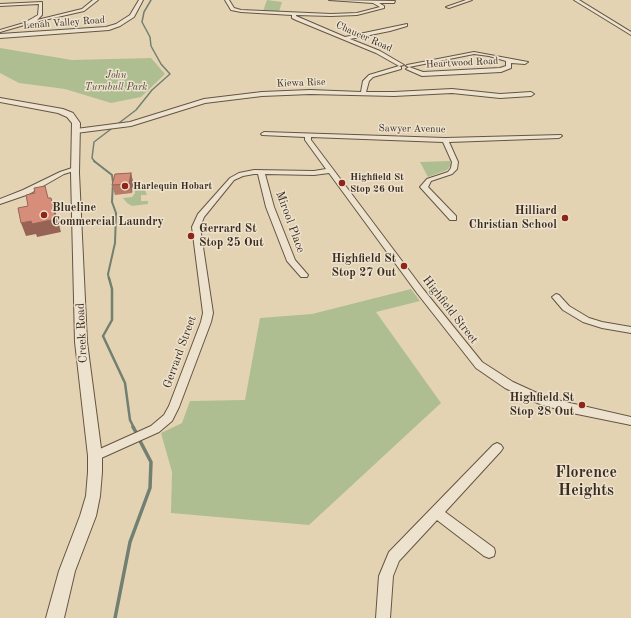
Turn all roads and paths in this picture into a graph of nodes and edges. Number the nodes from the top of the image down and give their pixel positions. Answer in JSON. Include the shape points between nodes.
{"nodes":[{"id":1,"x":46,"y":0,"type":"edge"},
{"id":2,"x":96,"y":0,"type":"edge"},
{"id":3,"x":141,"y":0,"type":"edge"},
{"id":4,"x":227,"y":0,"type":"edge"},
{"id":5,"x":331,"y":0,"type":"edge"},
{"id":6,"x":470,"y":0,"type":"edge"},
{"id":7,"x":576,"y":0,"type":"edge"},
{"id":8,"x":448,"y":1,"type":"dead end"},
{"id":9,"x":375,"y":2,"type":"junction"},
{"id":10,"x":41,"y":3,"type":"junction"},
{"id":11,"x":459,"y":4,"type":"junction"},
{"id":12,"x":0,"y":5,"type":"edge"},
{"id":13,"x":383,"y":7,"type":"junction"},
{"id":14,"x":448,"y":7,"type":"dead end"},
{"id":15,"x":295,"y":14,"type":"junction"},
{"id":16,"x":39,"y":17,"type":"junction"},
{"id":17,"x":48,"y":19,"type":"junction"},
{"id":18,"x":26,"y":24,"type":"junction"},
{"id":19,"x":405,"y":25,"type":"dead end"},
{"id":20,"x":0,"y":31,"type":"edge"},
{"id":21,"x":631,"y":34,"type":"edge"},
{"id":22,"x":0,"y":36,"type":"edge"},
{"id":23,"x":346,"y":38,"type":"junction"},
{"id":24,"x":508,"y":61,"type":"junction"},
{"id":25,"x":525,"y":62,"type":"dead end"},
{"id":26,"x":400,"y":67,"type":"junction"},
{"id":27,"x":409,"y":68,"type":"junction"},
{"id":28,"x":363,"y":93,"type":"junction"},
{"id":29,"x":531,"y":94,"type":"dead end"},
{"id":30,"x":0,"y":100,"type":"edge"},
{"id":31,"x":76,"y":131,"type":"junction"},
{"id":32,"x":264,"y":134,"type":"dead end"},
{"id":33,"x":308,"y":136,"type":"junction"},
{"id":34,"x":559,"y":136,"type":"dead end"},
{"id":35,"x":445,"y":140,"type":"junction"},
{"id":36,"x":75,"y":169,"type":"junction"},
{"id":37,"x":330,"y":171,"type":"junction"},
{"id":38,"x":261,"y":172,"type":"junction"},
{"id":39,"x":0,"y":202,"type":"edge"},
{"id":40,"x":453,"y":218,"type":"dead end"},
{"id":41,"x":304,"y":275,"type":"dead end"},
{"id":42,"x":556,"y":297,"type":"dead end"},
{"id":43,"x":631,"y":330,"type":"edge"},
{"id":44,"x":631,"y":421,"type":"edge"},
{"id":45,"x":497,"y":448,"type":"dead end"},
{"id":46,"x":95,"y":456,"type":"junction"},
{"id":47,"x":436,"y":512,"type":"junction"},
{"id":48,"x":489,"y":552,"type":"dead end"},
{"id":49,"x":55,"y":618,"type":"edge"},
{"id":50,"x":383,"y":618,"type":"edge"}],
"edges":[{"from":1,"to":10,"type":"street"},
{"from":2,"to":17,"type":"street","via":[[83,10]]},
{"from":3,"to":22,"type":"street","name":"Lenah Valley Road","via":[[132,16],[118,26],[107,29]]},
{"from":4,"to":15,"type":"street","via":[[231,8],[241,11]]},
{"from":5,"to":9,"type":"street"},
{"from":6,"to":11,"type":"street"},
{"from":7,"to":21,"type":"street"},
{"from":8,"to":11,"type":"street"},
{"from":9,"to":13,"type":"street"},
{"from":9,"to":13,"type":"street","via":[[394,2]]},
{"from":10,"to":12,"type":"street"},
{"from":10,"to":16,"type":"street"},
{"from":11,"to":14,"type":"street"},
{"from":13,"to":15,"type":"street","via":[[351,14]]},
{"from":15,"to":23,"type":"street","name":"Chaucer Road","via":[[295,18]]},
{"from":16,"to":17,"type":"street"},
{"from":16,"to":18,"type":"street"},
{"from":17,"to":18,"type":"street"},
{"from":18,"to":20,"type":"street"},
{"from":19,"to":23,"type":"street"},
{"from":23,"to":26,"type":"street","name":"Chaucer Road","via":[[378,52]]},
{"from":24,"to":25,"type":"street"},
{"from":24,"to":27,"type":"street","via":[[489,55],[466,54]]},
{"from":24,"to":27,"type":"street","name":"Heartwood Road","via":[[509,67],[501,70],[422,74]]},
{"from":26,"to":27,"type":"street"},
{"from":26,"to":28,"type":"street","via":[[371,76],[366,81]]},
{"from":28,"to":29,"type":"street","name":"Kiewa Rise","via":[[452,91],[495,95]]},
{"from":28,"to":31,"type":"street","name":"Kiewa Rise","via":[[300,92],[211,100],[123,125]]},
{"from":30,"to":31,"type":"street","name":"Creek Road","via":[[65,113],[75,120]]},
{"from":31,"to":36,"type":"street","name":"Creek Road"},
{"from":32,"to":33,"type":"street","name":"Sawyer Avenue"},
{"from":33,"to":35,"type":"street","name":"Sawyer Avenue"},
{"from":33,"to":37,"type":"street","name":"Highfield Street","via":[[308,140]]},
{"from":34,"to":35,"type":"street","name":"Sawyer Avenue"},
{"from":35,"to":40,"type":"street","via":[[455,162],[454,169],[450,173],[429,180],[424,187]]},
{"from":36,"to":39,"type":"street"},
{"from":36,"to":46,"type":"street","name":"Creek Road","via":[[81,342]]},
{"from":37,"to":38,"type":"street","name":"Gerrard Street"},
{"from":37,"to":44,"type":"street","name":"Highfield Street","via":[[463,347],[487,372],[546,402]]},
{"from":38,"to":41,"type":"street","name":"Mirool Place","via":[[270,206],[291,261]]},
{"from":38,"to":46,"type":"street","name":"Gerrard Street","via":[[249,172],[235,177],[196,224],[207,304],[206,322],[168,418],[155,429]]},
{"from":42,"to":43,"type":"street","via":[[566,308],[586,320]]},
{"from":45,"to":47,"type":"street"},
{"from":46,"to":49,"type":"street","name":"Creek Road","via":[[91,506],[67,571]]},
{"from":47,"to":48,"type":"street"},
{"from":47,"to":50,"type":"street","via":[[400,549],[392,562],[386,576]]}]}
